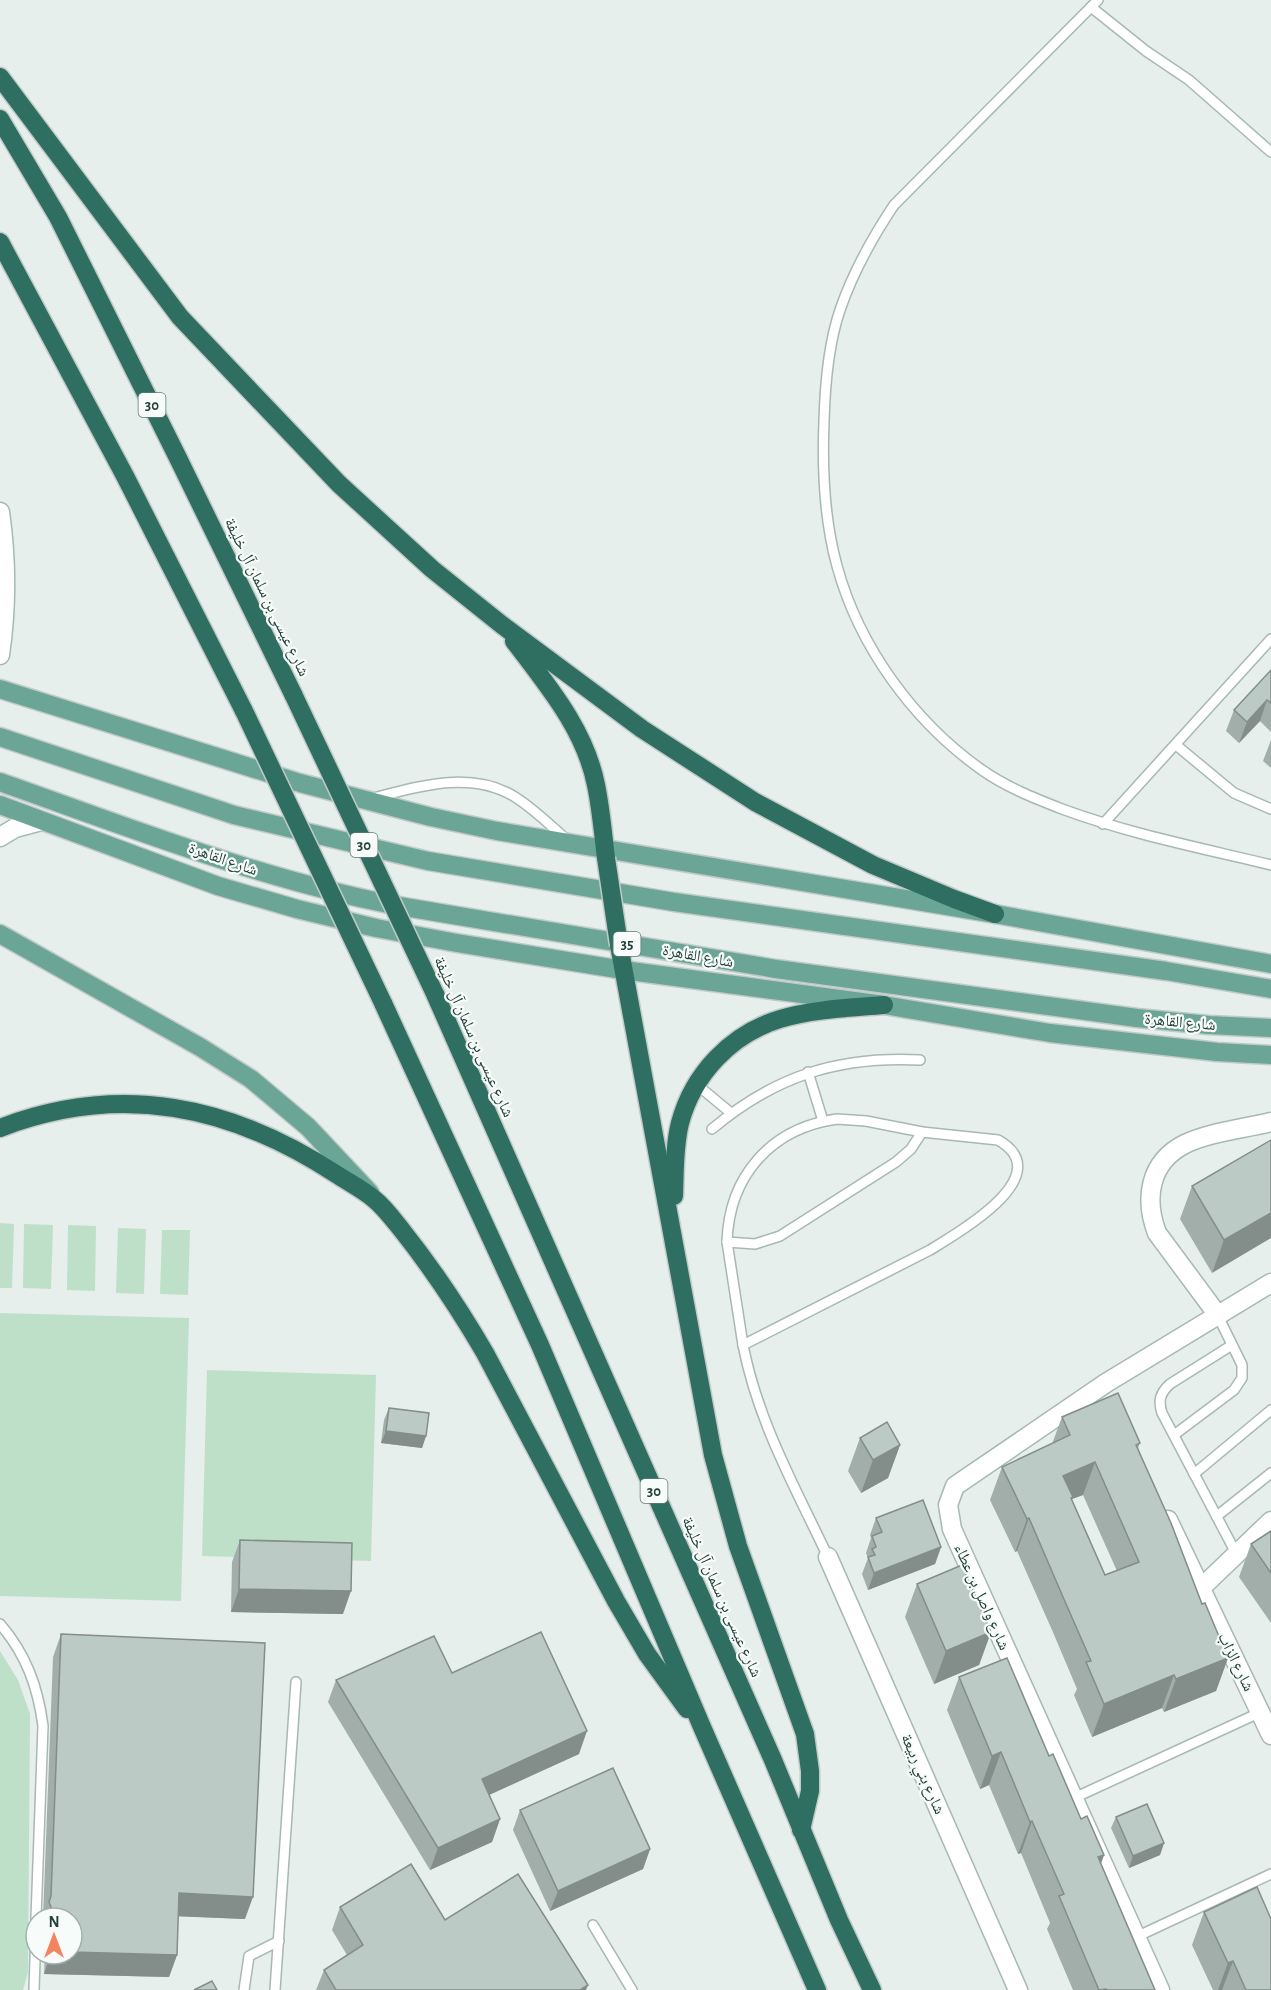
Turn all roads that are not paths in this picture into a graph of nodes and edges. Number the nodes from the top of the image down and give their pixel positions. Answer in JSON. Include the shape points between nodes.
{"nodes":[{"id":1,"x":1094,"y":4,"type":"edge"},
{"id":2,"x":0,"y":77,"type":"edge"},
{"id":3,"x":0,"y":119,"type":"edge"},
{"id":4,"x":1271,"y":152,"type":"edge"},
{"id":5,"x":0,"y":242,"type":"edge"},
{"id":6,"x":0,"y":512,"type":"edge"},
{"id":7,"x":502,"y":625,"type":"junction"},
{"id":8,"x":1271,"y":639,"type":"edge"},
{"id":9,"x":0,"y":656,"type":"edge"},
{"id":10,"x":0,"y":689,"type":"edge"},
{"id":11,"x":0,"y":737,"type":"edge"},
{"id":12,"x":1176,"y":745,"type":"junction"},
{"id":13,"x":0,"y":782,"type":"edge"},
{"id":14,"x":366,"y":800,"type":"junction"},
{"id":15,"x":0,"y":805,"type":"edge"},
{"id":16,"x":1271,"y":809,"type":"edge"},
{"id":17,"x":41,"y":821,"type":"junction"},
{"id":18,"x":1103,"y":824,"type":"junction"},
{"id":19,"x":0,"y":837,"type":"edge"},
{"id":20,"x":570,"y":843,"type":"junction"},
{"id":21,"x":605,"y":853,"type":"junction"},
{"id":22,"x":1271,"y":865,"type":"edge"},
{"id":23,"x":995,"y":914,"type":"junction"},
{"id":24,"x":0,"y":934,"type":"edge"},
{"id":25,"x":1271,"y":964,"type":"edge"},
{"id":26,"x":623,"y":970,"type":"junction"},
{"id":27,"x":1271,"y":989,"type":"edge"},
{"id":28,"x":884,"y":1005,"type":"junction"},
{"id":29,"x":1271,"y":1028,"type":"edge"},
{"id":30,"x":1271,"y":1055,"type":"edge"},
{"id":31,"x":920,"y":1060,"type":"dead end"},
{"id":32,"x":808,"y":1072,"type":"junction"},
{"id":33,"x":696,"y":1084,"type":"junction"},
{"id":34,"x":731,"y":1113,"type":"junction"},
{"id":35,"x":822,"y":1121,"type":"junction"},
{"id":36,"x":1271,"y":1122,"type":"edge"},
{"id":37,"x":0,"y":1128,"type":"edge"},
{"id":38,"x":712,"y":1129,"type":"dead end"},
{"id":39,"x":922,"y":1132,"type":"junction"},
{"id":40,"x":375,"y":1199,"type":"junction"},
{"id":41,"x":672,"y":1225,"type":"junction"},
{"id":42,"x":727,"y":1242,"type":"junction"},
{"id":43,"x":1267,"y":1290,"type":"edge"},
{"id":44,"x":1217,"y":1314,"type":"junction"},
{"id":45,"x":743,"y":1345,"type":"junction"},
{"id":46,"x":1232,"y":1345,"type":"junction"},
{"id":47,"x":1106,"y":1383,"type":"junction"},
{"id":48,"x":1116,"y":1404,"type":"edge"},
{"id":49,"x":1271,"y":1410,"type":"edge"},
{"id":50,"x":1174,"y":1435,"type":"junction"},
{"id":51,"x":1271,"y":1473,"type":"edge"},
{"id":52,"x":1194,"y":1474,"type":"junction"},
{"id":53,"x":1159,"y":1500,"type":"edge"},
{"id":54,"x":1217,"y":1516,"type":"junction"},
{"id":55,"x":1271,"y":1521,"type":"edge"},
{"id":56,"x":1237,"y":1554,"type":"junction"},
{"id":57,"x":828,"y":1557,"type":"joint"},
{"id":58,"x":1200,"y":1589,"type":"junction"},
{"id":59,"x":0,"y":1624,"type":"edge"},
{"id":60,"x":296,"y":1682,"type":"dead end"},
{"id":61,"x":1261,"y":1712,"type":"junction"},
{"id":62,"x":702,"y":1727,"type":"junction"},
{"id":63,"x":1271,"y":1735,"type":"edge"},
{"id":64,"x":1074,"y":1798,"type":"junction"},
{"id":65,"x":801,"y":1830,"type":"junction"},
{"id":66,"x":1271,"y":1874,"type":"edge"},
{"id":67,"x":36,"y":1906,"type":"edge"},
{"id":68,"x":593,"y":1925,"type":"dead end"},
{"id":69,"x":1136,"y":1936,"type":"junction"},
{"id":70,"x":279,"y":1941,"type":"junction"},
{"id":71,"x":35,"y":1966,"type":"edge"},
{"id":72,"x":34,"y":1990,"type":"edge"},
{"id":73,"x":244,"y":1990,"type":"edge"},
{"id":74,"x":275,"y":1990,"type":"edge"},
{"id":75,"x":632,"y":1990,"type":"edge"},
{"id":76,"x":817,"y":1990,"type":"edge"},
{"id":77,"x":872,"y":1990,"type":"edge"},
{"id":78,"x":1018,"y":1990,"type":"edge"},
{"id":79,"x":1160,"y":1990,"type":"edge"}],
"edges":[{"from":1,"to":4,"type":"lane"},
{"from":1,"to":18,"type":"lane","via":[[894,206],[876,232],[849,285],[837,323],[826,377],[822,453],[829,526],[846,596],[879,661],[901,691],[924,719],[983,771],[1024,794]]},
{"from":2,"to":7,"type":"highway","via":[[180,317],[361,506]]},
{"from":3,"to":65,"type":"highway","name":"شارع عيسى بن سلمان آل خليفة","number":"30","bridge":true,"via":[[58,217],[178,458],[435,994]]},
{"from":5,"to":62,"type":"highway","bridge":true,"via":[[244,711],[383,1003],[540,1345]]},
{"from":6,"to":9,"type":"street","via":[[6,611]]},
{"from":7,"to":21,"type":"highway","via":[[564,708],[577,732],[596,783]]},
{"from":7,"to":23,"type":"highway","via":[[642,729],[755,802],[873,865]]},
{"from":8,"to":12,"type":"lane"},
{"from":10,"to":14,"type":"main road"},
{"from":11,"to":27,"type":"main road","via":[[234,815],[428,861],[674,902]]},
{"from":12,"to":16,"type":"lane","via":[[1234,793]]},
{"from":12,"to":18,"type":"lane"},
{"from":13,"to":29,"type":"main road","name":"شارع القاهرة","number":"35","via":[[241,867],[393,905],[776,969],[1137,1018]]},
{"from":14,"to":20,"type":"main road"},
{"from":14,"to":20,"type":"lane","via":[[440,782],[486,787],[514,796]]},
{"from":15,"to":17,"type":"main road","name":"شارع القاهرة"},
{"from":17,"to":19,"type":"street"},
{"from":17,"to":26,"type":"main road","name":"شارع القاهرة","number":"35","via":[[218,886],[297,909],[445,941]]},
{"from":18,"to":22,"type":"lane"},
{"from":20,"to":21,"type":"main road"},
{"from":21,"to":23,"type":"main road"},
{"from":21,"to":26,"type":"highway","bridge":true},
{"from":23,"to":25,"type":"main road"},
{"from":24,"to":40,"type":"main road","via":[[251,1079],[308,1126]]},
{"from":26,"to":28,"type":"main road","name":"شارع القاهرة","number":"35"},
{"from":26,"to":41,"type":"highway"},
{"from":28,"to":30,"type":"main road","name":"شارع القاهرة","number":"35","via":[[1050,1033]]},
{"from":28,"to":33,"type":"highway","via":[[803,1014],[761,1026],[724,1050]]},
{"from":31,"to":32,"type":"lane","via":[[864,1060]]},
{"from":32,"to":34,"type":"lane","via":[[768,1089]]},
{"from":32,"to":35,"type":"lane"},
{"from":33,"to":34,"type":"lane"},
{"from":33,"to":41,"type":"highway","via":[[680,1124]]},
{"from":34,"to":38,"type":"lane"},
{"from":35,"to":39,"type":"lane","via":[[866,1121]]},
{"from":35,"to":42,"type":"lane","via":[[791,1133],[753,1165],[736,1193]]},
{"from":36,"to":44,"type":"street","via":[[1183,1145],[1158,1168],[1152,1184],[1149,1200],[1157,1233]]},
{"from":37,"to":40,"type":"highway","via":[[53,1111],[88,1106],[114,1104],[185,1110],[288,1144]]},
{"from":39,"to":42,"type":"lane","via":[[896,1162],[780,1236],[754,1244]]},
{"from":39,"to":45,"type":"lane","via":[[998,1140],[1017,1162],[1015,1181],[972,1223],[930,1250]]},
{"from":40,"to":62,"type":"highway","via":[[410,1240],[468,1324],[631,1628]]},
{"from":41,"to":65,"type":"highway","via":[[726,1505],[805,1734],[810,1791]]},
{"from":42,"to":45,"type":"lane"},
{"from":43,"to":44,"type":"street","name":"شارع واصل بن عطاء"},
{"from":44,"to":46,"type":"lane"},
{"from":44,"to":47,"type":"street","name":"شارع واصل بن عطاء"},
{"from":45,"to":57,"type":"lane","via":[[752,1389],[768,1431]]},
{"from":46,"to":50,"type":"lane","via":[[1242,1365],[1242,1378]]},
{"from":46,"to":50,"type":"lane","via":[[1161,1394],[1160,1407]]},
{"from":47,"to":48,"type":"street"},
{"from":47,"to":64,"type":"street","name":"شارع واصل بن عطاء","via":[[955,1486],[948,1505],[952,1529]]},
{"from":49,"to":52,"type":"lane"},
{"from":50,"to":52,"type":"lane"},
{"from":51,"to":54,"type":"lane"},
{"from":52,"to":54,"type":"lane"},
{"from":53,"to":58,"type":"street","name":"شارع الزاب"},
{"from":54,"to":56,"type":"lane"},
{"from":55,"to":56,"type":"street"},
{"from":56,"to":58,"type":"street"},
{"from":57,"to":78,"type":"street","name":"شارع بني ربيعة"},
{"from":58,"to":61,"type":"street","name":"شارع الزاب"},
{"from":59,"to":67,"type":"lane","via":[[26,1660],[40,1701],[43,1726]]},
{"from":60,"to":70,"type":"lane"},
{"from":61,"to":63,"type":"street","name":"شارع الزاب"},
{"from":61,"to":64,"type":"lane"},
{"from":62,"to":76,"type":"highway"},
{"from":64,"to":69,"type":"street","name":"شارع واصل بن عطاء"},
{"from":65,"to":77,"type":"highway","name":"شارع عيسى بن سلمان آل خليفة","number":"30"},
{"from":66,"to":69,"type":"lane"},
{"from":68,"to":75,"type":"lane"},
{"from":69,"to":79,"type":"street","name":"شارع واصل بن عطاء"},
{"from":70,"to":73,"type":"lane","via":[[249,1956]]},
{"from":70,"to":74,"type":"lane"},
{"from":71,"to":72,"type":"lane"}]}
